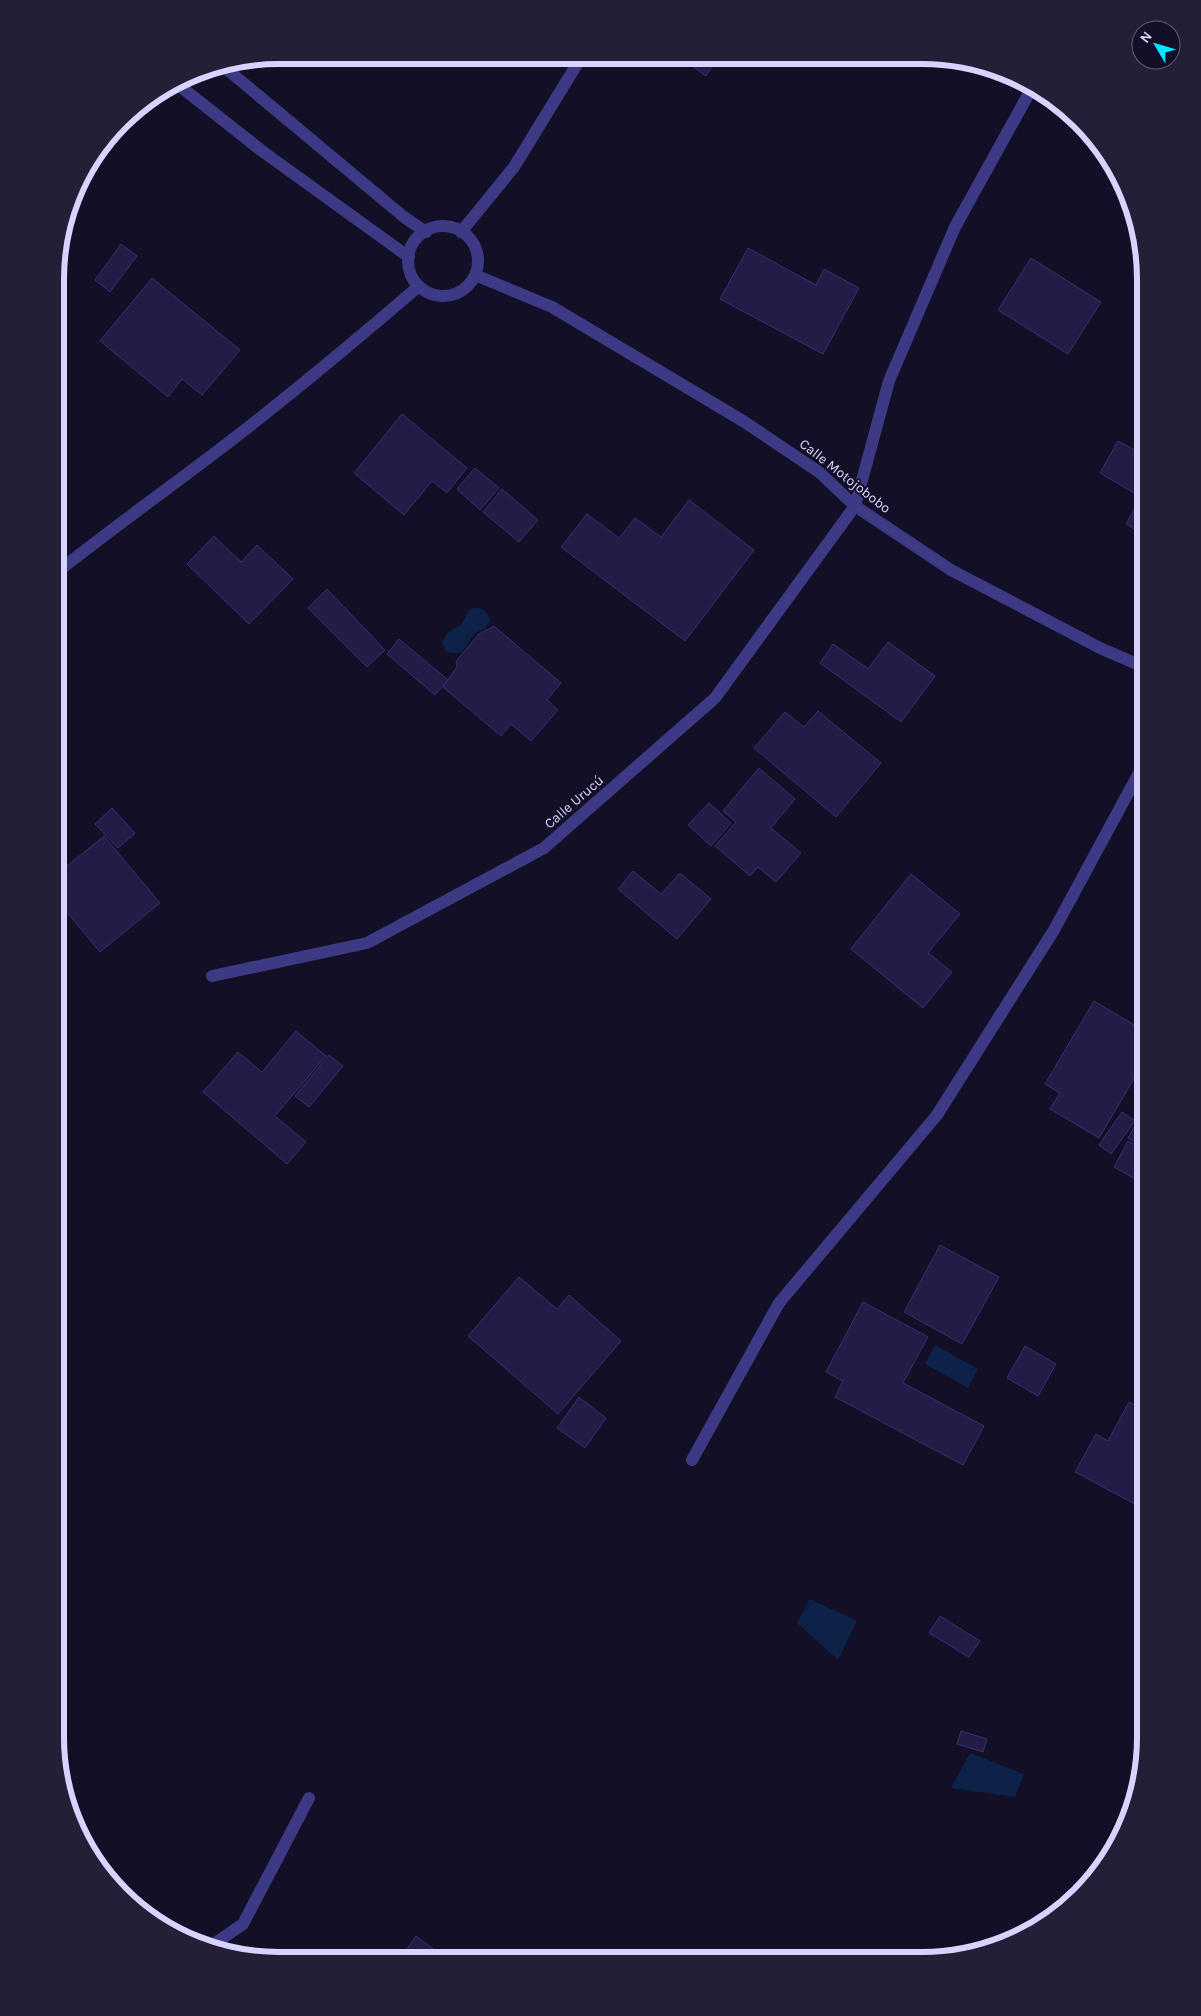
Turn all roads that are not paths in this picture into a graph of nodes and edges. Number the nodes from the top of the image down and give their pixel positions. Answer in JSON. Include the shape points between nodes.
{"nodes":[{"id":1,"x":577,"y":64,"type":"edge"},
{"id":2,"x":228,"y":70,"type":"edge"},
{"id":3,"x":181,"y":87,"type":"edge"},
{"id":4,"x":1029,"y":93,"type":"edge"},
{"id":5,"x":426,"y":232,"type":"junction"},
{"id":6,"x":461,"y":232,"type":"junction"},
{"id":7,"x":409,"y":256,"type":"junction"},
{"id":8,"x":475,"y":275,"type":"junction"},
{"id":9,"x":419,"y":286,"type":"junction"},
{"id":10,"x":855,"y":506,"type":"junction"},
{"id":11,"x":64,"y":567,"type":"edge"},
{"id":12,"x":1137,"y":664,"type":"edge"},
{"id":13,"x":1137,"y":777,"type":"edge"},
{"id":14,"x":212,"y":976,"type":"dead end"},
{"id":15,"x":692,"y":1460,"type":"dead end"},
{"id":16,"x":309,"y":1798,"type":"dead end"},
{"id":17,"x":216,"y":1943,"type":"edge"}],
"edges":[{"from":1,"to":6,"type":"street","via":[[514,167]]},
{"from":2,"to":5,"type":"street"},
{"from":3,"to":7,"type":"street","via":[[262,151]]},
{"from":4,"to":10,"type":"street","via":[[955,227],[889,381]]},
{"from":5,"to":6,"type":"street","via":[[444,226]]},
{"from":5,"to":7,"type":"street","via":[[418,238]]},
{"from":6,"to":8,"type":"street","via":[[469,238],[478,256]]},
{"from":7,"to":9,"type":"street","via":[[412,278]]},
{"from":8,"to":9,"type":"street","via":[[460,292],[450,296],[428,293]]},
{"from":8,"to":10,"type":"street","name":"Calle Motojobobo","via":[[552,306],[743,421],[819,472]]},
{"from":9,"to":11,"type":"street","via":[[219,450]]},
{"from":10,"to":12,"type":"street","name":"Calle Motojobobo","via":[[951,570]]},
{"from":10,"to":14,"type":"street","name":"Calle Urucú","via":[[715,698],[544,848],[368,943]]},
{"from":13,"to":15,"type":"street","via":[[1054,930],[937,1115],[779,1303]]},
{"from":16,"to":17,"type":"street","via":[[243,1924]]}]}
